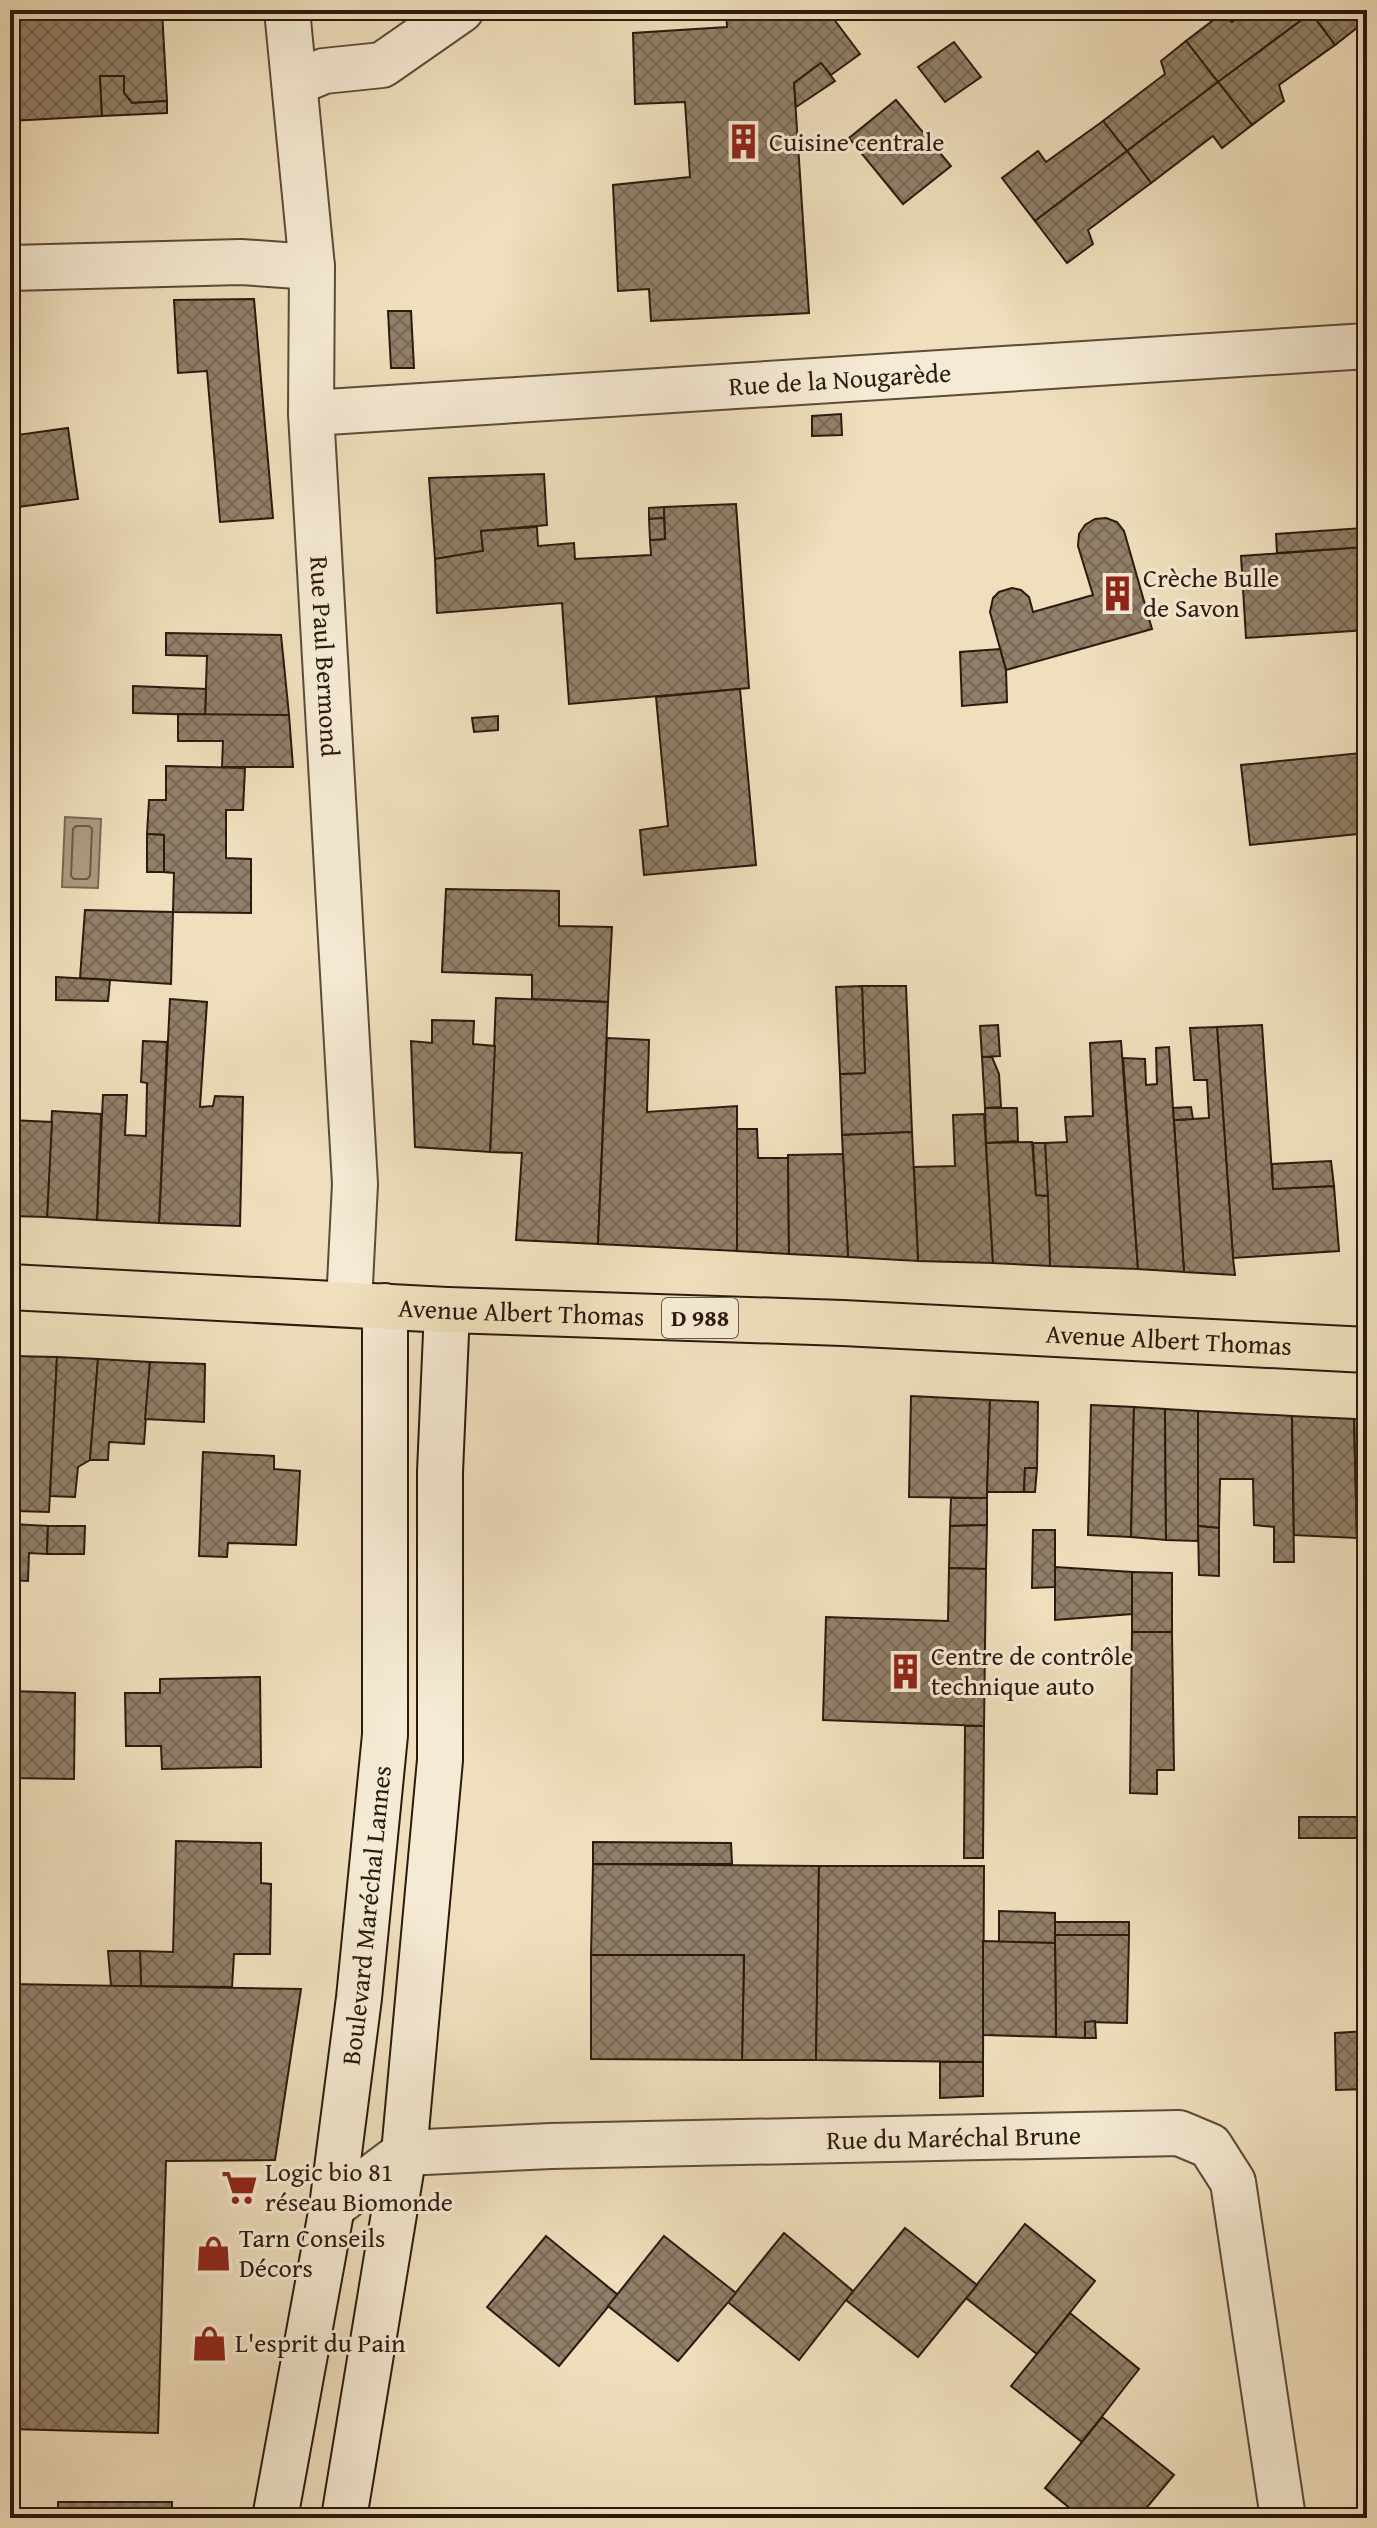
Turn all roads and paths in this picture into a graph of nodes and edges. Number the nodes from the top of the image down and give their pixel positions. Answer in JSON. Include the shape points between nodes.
{"nodes":[{"id":1,"x":287,"y":10,"type":"edge"},
{"id":2,"x":461,"y":10,"type":"edge"},
{"id":3,"x":295,"y":83,"type":"junction"},
{"id":4,"x":312,"y":267,"type":"junction"},
{"id":5,"x":10,"y":268,"type":"edge"},
{"id":6,"x":1367,"y":346,"type":"edge"},
{"id":7,"x":311,"y":413,"type":"junction"},
{"id":8,"x":10,"y":1287,"type":"edge"},
{"id":9,"x":367,"y":1305,"type":"junction"},
{"id":10,"x":447,"y":1310,"type":"junction"},
{"id":11,"x":1367,"y":1350,"type":"edge"},
{"id":12,"x":404,"y":2153,"type":"junction"},
{"id":13,"x":332,"y":2207,"type":"junction"},
{"id":14,"x":275,"y":2518,"type":"edge"},
{"id":15,"x":344,"y":2518,"type":"edge"},
{"id":16,"x":1283,"y":2518,"type":"edge"}],
"edges":[{"from":1,"to":3,"type":"street","name":"Rue Paul Bermond"},
{"from":2,"to":3,"type":"street","via":[[382,65],[324,71]]},
{"from":3,"to":4,"type":"street","name":"Rue Paul Bermond"},
{"from":4,"to":5,"type":"street","via":[[241,262]]},
{"from":4,"to":7,"type":"street","name":"Rue Paul Bermond"},
{"from":6,"to":7,"type":"street","name":"Rue de la Nougarède"},
{"from":7,"to":9,"type":"street","name":"Rue Paul Bermond","via":[[354,1172]]},
{"from":8,"to":9,"type":"main road","name":"Avenue Albert Thomas"},
{"from":9,"to":10,"type":"main road","name":"Avenue Albert Thomas"},
{"from":9,"to":13,"type":"street","name":"Boulevard Maréchal Lannes","via":[[385,1735]]},
{"from":10,"to":11,"type":"main road","name":"Avenue Albert Thomas","number":"D 988","via":[[843,1323]]},
{"from":10,"to":12,"type":"street","via":[[440,1472],[440,1760]]},
{"from":12,"to":13,"type":"street"},
{"from":12,"to":15,"type":"street"},
{"from":12,"to":16,"type":"street","name":"Rue du Maréchal Brune","via":[[1179,2133],[1210,2146],[1233,2182]]},
{"from":13,"to":14,"type":"street","name":"Boulevard Maréchal Lannes"}]}
